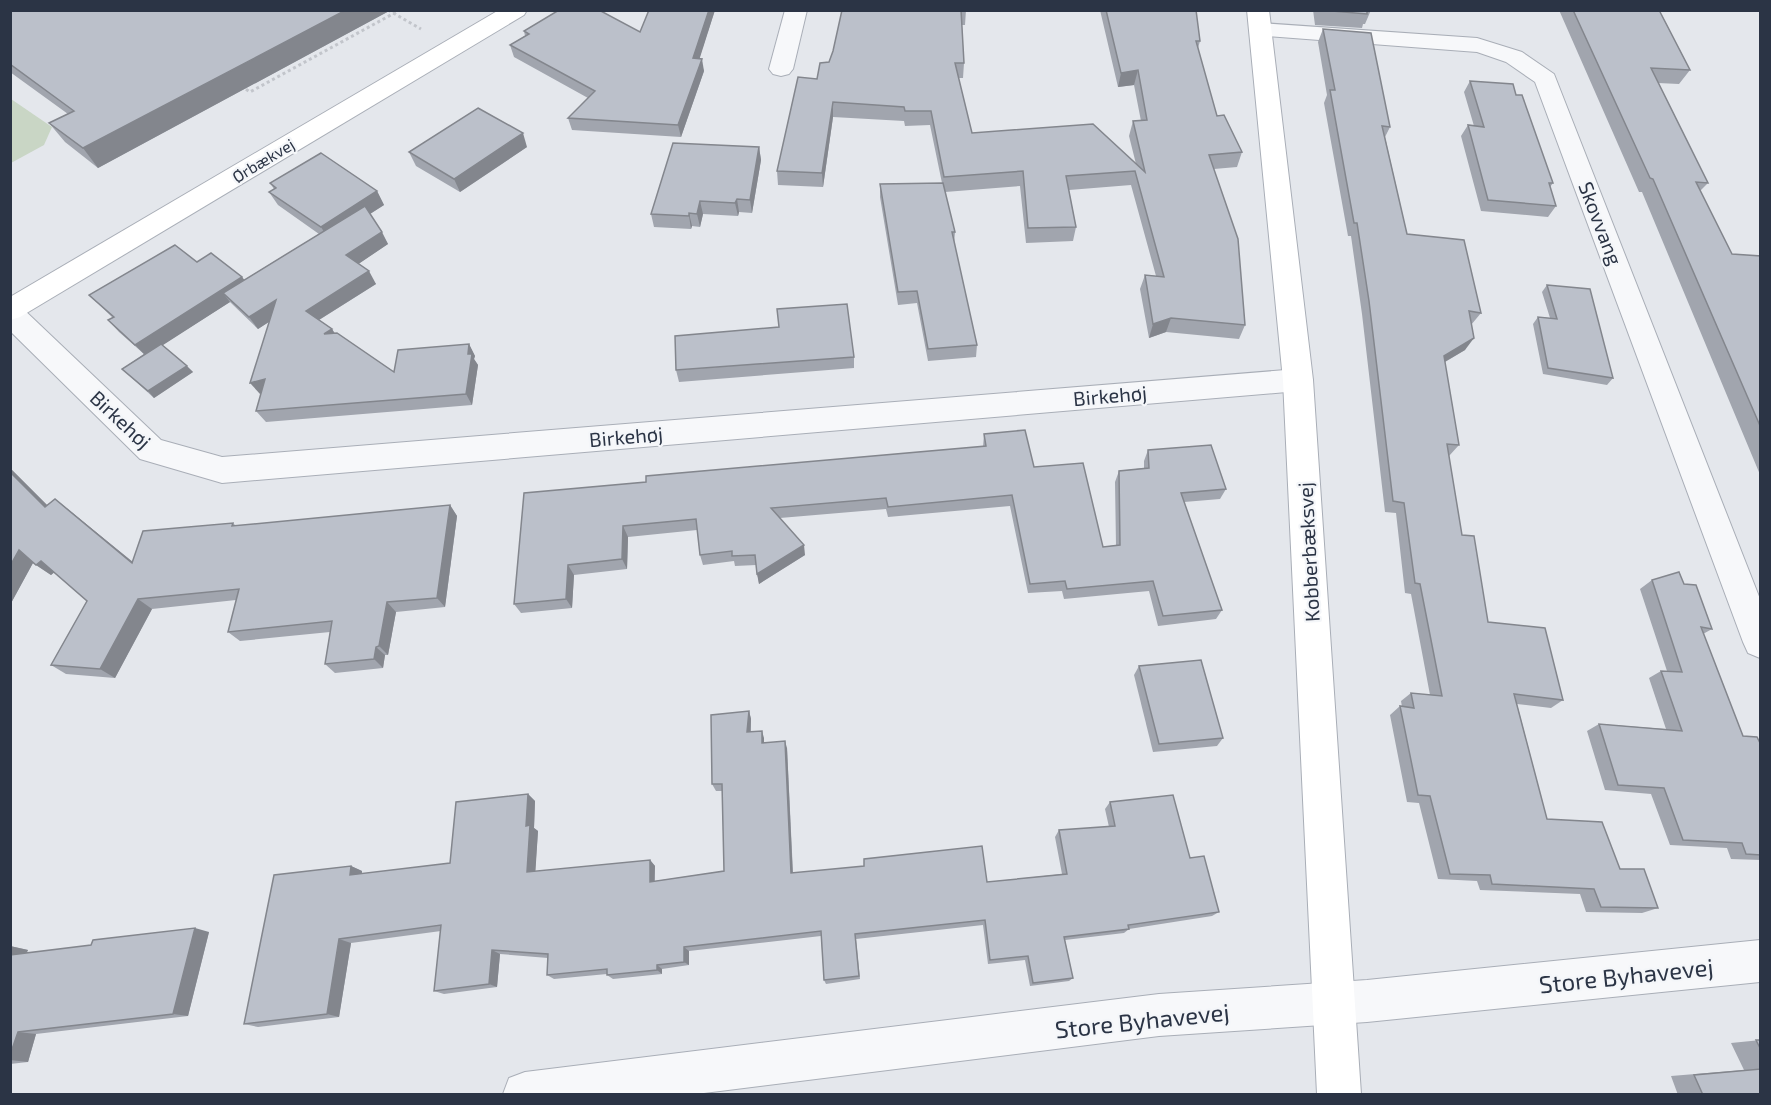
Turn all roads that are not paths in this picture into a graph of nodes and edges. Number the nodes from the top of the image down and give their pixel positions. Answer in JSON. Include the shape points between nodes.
{"nodes":[{"id":1,"x":516,"y":10,"type":"edge"},
{"id":2,"x":796,"y":10,"type":"edge"},
{"id":3,"x":1259,"y":20,"type":"edge"},
{"id":4,"x":781,"y":69,"type":"dead end"},
{"id":5,"x":10,"y":312,"type":"edge"},
{"id":6,"x":1298,"y":380,"type":"junction"},
{"id":7,"x":1761,"y":642,"type":"edge"},
{"id":8,"x":1761,"y":961,"type":"edge"},
{"id":9,"x":1332,"y":1004,"type":"junction"},
{"id":10,"x":525,"y":1095,"type":"edge"},
{"id":11,"x":1339,"y":1095,"type":"edge"}],
"edges":[{"from":1,"to":5,"type":"street","name":"Ørbækvej"},
{"from":2,"to":4,"type":"street"},
{"from":3,"to":6,"type":"street","name":"Kobberbæksvej"},
{"from":3,"to":7,"type":"street","name":"Skovvang","via":[[1477,45],[1507,52],[1546,79]]},
{"from":5,"to":6,"type":"street","name":"Birkehøj","via":[[151,450],[222,470]]},
{"from":6,"to":9,"type":"street","name":"Kobberbæksvej"},
{"from":8,"to":9,"type":"street","name":"Store Byhavevej"},
{"from":9,"to":10,"type":"street","name":"Store Byhavevej","via":[[1159,1015]]},
{"from":9,"to":11,"type":"street","name":"Kobberbæksvej"}]}
